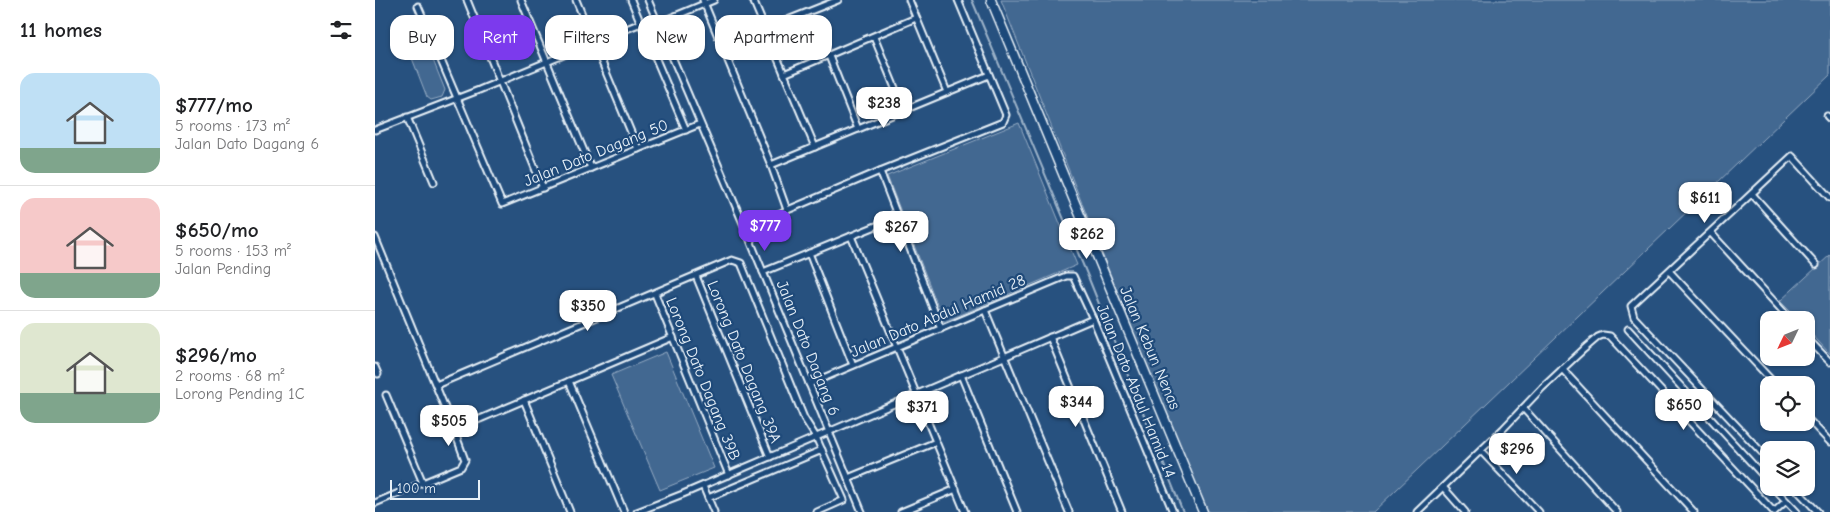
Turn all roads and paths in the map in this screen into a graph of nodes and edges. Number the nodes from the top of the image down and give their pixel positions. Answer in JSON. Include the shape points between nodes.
{"nodes":[{"id":1,"x":467,"y":0,"type":"edge"},
{"id":2,"x":521,"y":0,"type":"edge"},
{"id":3,"x":576,"y":0,"type":"edge"},
{"id":4,"x":631,"y":0,"type":"edge"},
{"id":5,"x":648,"y":0,"type":"edge"},
{"id":6,"x":714,"y":0,"type":"edge"},
{"id":7,"x":753,"y":0,"type":"edge"},
{"id":8,"x":838,"y":0,"type":"edge"},
{"id":9,"x":909,"y":0,"type":"edge"},
{"id":10,"x":958,"y":0,"type":"edge"},
{"id":11,"x":991,"y":0,"type":"edge"},
{"id":12,"x":704,"y":2,"type":"edge"},
{"id":13,"x":418,"y":6,"type":"dead end"},
{"id":14,"x":582,"y":15,"type":"edge"},
{"id":15,"x":654,"y":15,"type":"edge"},
{"id":16,"x":677,"y":15,"type":"edge"},
{"id":17,"x":759,"y":15,"type":"edge"},
{"id":18,"x":802,"y":15,"type":"edge"},
{"id":19,"x":638,"y":16,"type":"edge"},
{"id":20,"x":916,"y":18,"type":"junction"},
{"id":21,"x":874,"y":37,"type":"junction"},
{"id":22,"x":832,"y":55,"type":"edge"},
{"id":23,"x":552,"y":60,"type":"edge"},
{"id":24,"x":601,"y":60,"type":"edge"},
{"id":25,"x":657,"y":60,"type":"edge"},
{"id":26,"x":673,"y":60,"type":"edge"},
{"id":27,"x":778,"y":60,"type":"edge"},
{"id":28,"x":819,"y":60,"type":"edge"},
{"id":29,"x":831,"y":60,"type":"edge"},
{"id":30,"x":547,"y":62,"type":"junction"},
{"id":31,"x":784,"y":74,"type":"junction"},
{"id":32,"x":989,"y":75,"type":"junction"},
{"id":33,"x":500,"y":81,"type":"junction"},
{"id":34,"x":947,"y":92,"type":"junction"},
{"id":35,"x":456,"y":98,"type":"junction"},
{"id":36,"x":904,"y":110,"type":"junction"},
{"id":37,"x":407,"y":117,"type":"junction"},
{"id":38,"x":700,"y":124,"type":"junction"},
{"id":39,"x":858,"y":129,"type":"junction"},
{"id":40,"x":375,"y":130,"type":"edge"},
{"id":41,"x":686,"y":130,"type":"junction"},
{"id":42,"x":815,"y":147,"type":"junction"},
{"id":43,"x":638,"y":149,"type":"junction"},
{"id":44,"x":771,"y":165,"type":"junction"},
{"id":45,"x":591,"y":168,"type":"junction"},
{"id":46,"x":879,"y":170,"type":"junction"},
{"id":47,"x":434,"y":182,"type":"dead end"},
{"id":48,"x":543,"y":188,"type":"junction"},
{"id":49,"x":1752,"y":194,"type":"junction"},
{"id":50,"x":1830,"y":198,"type":"edge"},
{"id":51,"x":787,"y":210,"type":"junction"},
{"id":52,"x":898,"y":217,"type":"junction"},
{"id":53,"x":745,"y":228,"type":"junction"},
{"id":54,"x":1711,"y":233,"type":"junction"},
{"id":55,"x":851,"y":236,"type":"junction"},
{"id":56,"x":375,"y":237,"type":"edge"},
{"id":57,"x":809,"y":253,"type":"junction"},
{"id":58,"x":1816,"y":265,"type":"dead end"},
{"id":59,"x":763,"y":272,"type":"junction"},
{"id":60,"x":1670,"y":272,"type":"junction"},
{"id":61,"x":696,"y":276,"type":"junction"},
{"id":62,"x":1076,"y":281,"type":"joint"},
{"id":63,"x":655,"y":294,"type":"junction"},
{"id":64,"x":985,"y":310,"type":"junction"},
{"id":65,"x":1783,"y":311,"type":"edge"},
{"id":66,"x":1093,"y":319,"type":"junction"},
{"id":67,"x":941,"y":328,"type":"junction"},
{"id":68,"x":1628,"y":329,"type":"dead end"},
{"id":69,"x":673,"y":337,"type":"junction"},
{"id":70,"x":1050,"y":337,"type":"junction"},
{"id":71,"x":1815,"y":346,"type":"edge"},
{"id":72,"x":898,"y":347,"type":"junction"},
{"id":73,"x":1004,"y":357,"type":"junction"},
{"id":74,"x":1830,"y":362,"type":"edge"},
{"id":75,"x":853,"y":365,"type":"junction"},
{"id":76,"x":375,"y":367,"type":"edge"},
{"id":77,"x":1562,"y":369,"type":"junction"},
{"id":78,"x":378,"y":374,"type":"dead end"},
{"id":79,"x":961,"y":375,"type":"junction"},
{"id":80,"x":1768,"y":376,"type":"edge"},
{"id":81,"x":569,"y":381,"type":"junction"},
{"id":82,"x":809,"y":384,"type":"junction"},
{"id":83,"x":436,"y":385,"type":"junction"},
{"id":84,"x":386,"y":394,"type":"dead end"},
{"id":85,"x":917,"y":394,"type":"junction"},
{"id":86,"x":524,"y":400,"type":"junction"},
{"id":87,"x":1523,"y":408,"type":"junction"},
{"id":88,"x":1815,"y":426,"type":"edge"},
{"id":89,"x":454,"y":430,"type":"junction"},
{"id":90,"x":829,"y":432,"type":"junction"},
{"id":91,"x":816,"y":437,"type":"junction"},
{"id":92,"x":936,"y":442,"type":"junction"},
{"id":93,"x":1830,"y":442,"type":"edge"},
{"id":94,"x":822,"y":450,"type":"junction"},
{"id":95,"x":1760,"y":450,"type":"edge"},
{"id":96,"x":1481,"y":451,"type":"junction"},
{"id":97,"x":770,"y":457,"type":"junction"},
{"id":98,"x":1760,"y":472,"type":"edge"},
{"id":99,"x":729,"y":474,"type":"junction"},
{"id":100,"x":848,"y":478,"type":"junction"},
{"id":101,"x":423,"y":483,"type":"junction"},
{"id":102,"x":703,"y":486,"type":"junction"},
{"id":103,"x":1443,"y":487,"type":"junction"},
{"id":104,"x":956,"y":489,"type":"junction"},
{"id":105,"x":1781,"y":496,"type":"edge"},
{"id":106,"x":1803,"y":496,"type":"edge"},
{"id":107,"x":708,"y":498,"type":"junction"},
{"id":108,"x":1786,"y":501,"type":"junction"},
{"id":109,"x":375,"y":502,"type":"edge"},
{"id":110,"x":570,"y":512,"type":"edge"},
{"id":111,"x":624,"y":512,"type":"edge"},
{"id":112,"x":637,"y":512,"type":"edge"},
{"id":113,"x":713,"y":512,"type":"edge"},
{"id":114,"x":817,"y":512,"type":"edge"},
{"id":115,"x":862,"y":512,"type":"edge"},
{"id":116,"x":901,"y":512,"type":"edge"},
{"id":117,"x":965,"y":512,"type":"edge"},
{"id":118,"x":1017,"y":512,"type":"edge"},
{"id":119,"x":1069,"y":512,"type":"edge"},
{"id":120,"x":1121,"y":512,"type":"edge"},
{"id":121,"x":1173,"y":512,"type":"edge"},
{"id":122,"x":1203,"y":512,"type":"edge"},
{"id":123,"x":1417,"y":512,"type":"edge"},
{"id":124,"x":1465,"y":512,"type":"edge"},
{"id":125,"x":1539,"y":512,"type":"edge"},
{"id":126,"x":1617,"y":512,"type":"edge"},
{"id":127,"x":1693,"y":512,"type":"edge"},
{"id":128,"x":1774,"y":512,"type":"edge"},
{"id":129,"x":1797,"y":512,"type":"edge"},
{"id":130,"x":1818,"y":512,"type":"edge"}],
"edges":[{"from":1,"to":33,"type":"street"},
{"from":2,"to":30,"type":"street"},
{"from":3,"to":14,"type":"street"},
{"from":4,"to":19,"type":"street"},
{"from":5,"to":15,"type":"street","name":"Jalan Dato Dagang 6"},
{"from":6,"to":12,"type":"street"},
{"from":7,"to":17,"type":"street"},
{"from":8,"to":18,"type":"street"},
{"from":9,"to":20,"type":"street"},
{"from":10,"to":32,"type":"street"},
{"from":11,"to":122,"type":"street","name":"Jalan Kebun Nenas"},
{"from":12,"to":16,"type":"street"},
{"from":12,"to":44,"type":"street"},
{"from":13,"to":35,"type":"street"},
{"from":20,"to":21,"type":"street"},
{"from":20,"to":34,"type":"street"},
{"from":21,"to":22,"type":"street"},
{"from":21,"to":36,"type":"street"},
{"from":23,"to":30,"type":"street"},
{"from":24,"to":43,"type":"street"},
{"from":25,"to":41,"type":"street"},
{"from":26,"to":38,"type":"street","name":"Jalan Dato Dagang 6"},
{"from":27,"to":31,"type":"street"},
{"from":28,"to":31,"type":"street"},
{"from":29,"to":39,"type":"street"},
{"from":30,"to":33,"type":"street"},
{"from":30,"to":45,"type":"street"},
{"from":31,"to":42,"type":"street"},
{"from":32,"to":34,"type":"street"},
{"from":32,"to":46,"type":"street","via":[[1006,116],[1003,122]]},
{"from":33,"to":35,"type":"street"},
{"from":33,"to":48,"type":"street"},
{"from":34,"to":36,"type":"street"},
{"from":35,"to":37,"type":"street"},
{"from":35,"to":48,"type":"street","name":"Jalan Dato Dagang 50","via":[[502,204]]},
{"from":36,"to":39,"type":"street"},
{"from":37,"to":40,"type":"street"},
{"from":37,"to":47,"type":"street"},
{"from":38,"to":41,"type":"street","name":"Jalan Dato Dagang 50"},
{"from":38,"to":53,"type":"street","name":"Jalan Dato Dagang 6"},
{"from":39,"to":42,"type":"street"},
{"from":41,"to":43,"type":"street","name":"Jalan Dato Dagang 50"},
{"from":42,"to":44,"type":"street"},
{"from":43,"to":45,"type":"street","name":"Jalan Dato Dagang 50"},
{"from":44,"to":51,"type":"street"},
{"from":45,"to":48,"type":"street","name":"Jalan Dato Dagang 50"},
{"from":46,"to":51,"type":"street"},
{"from":46,"to":52,"type":"street"},
{"from":49,"to":50,"type":"street","via":[[1792,156]]},
{"from":49,"to":54,"type":"street"},
{"from":49,"to":58,"type":"street"},
{"from":51,"to":53,"type":"street"},
{"from":52,"to":55,"type":"street"},
{"from":52,"to":67,"type":"street"},
{"from":53,"to":59,"type":"street","name":"Jalan Dato Dagang 6"},
{"from":54,"to":60,"type":"street"},
{"from":54,"to":65,"type":"street"},
{"from":55,"to":57,"type":"street"},
{"from":55,"to":72,"type":"street"},
{"from":56,"to":83,"type":"street"},
{"from":57,"to":59,"type":"street"},
{"from":57,"to":75,"type":"street"},
{"from":59,"to":82,"type":"street","name":"Jalan Dato Dagang 6"},
{"from":60,"to":80,"type":"street"},
{"from":60,"to":95,"type":"street","via":[[1631,306],[1634,317]]},
{"from":61,"to":63,"type":"street"},
{"from":61,"to":91,"type":"street","via":[[732,260],[741,263],[804,418]]},
{"from":61,"to":97,"type":"street","name":"Lorong Dato Dagang 39A"},
{"from":62,"to":64,"type":"street","name":"Jalan Dato Abdul Hamid 28","via":[[1073,276],[1066,276]]},
{"from":62,"to":66,"type":"street","name":"Jalan Dato Abdul Hamid 14"},
{"from":63,"to":69,"type":"street","name":"Lorong Dato Dagang 39B"},
{"from":63,"to":83,"type":"street"},
{"from":64,"to":67,"type":"street","name":"Jalan Dato Abdul Hamid 28"},
{"from":64,"to":73,"type":"street"},
{"from":66,"to":70,"type":"street"},
{"from":66,"to":121,"type":"street","name":"Jalan Dato Abdul Hamid 14"},
{"from":67,"to":72,"type":"street","name":"Jalan Dato Abdul Hamid 28"},
{"from":68,"to":98,"type":"street"},
{"from":69,"to":81,"type":"street"},
{"from":69,"to":99,"type":"street","name":"Lorong Dato Dagang 39B"},
{"from":70,"to":73,"type":"street"},
{"from":70,"to":120,"type":"street"},
{"from":71,"to":74,"type":"street"},
{"from":72,"to":75,"type":"street","name":"Jalan Dato Abdul Hamid 28"},
{"from":72,"to":85,"type":"street"},
{"from":73,"to":79,"type":"street"},
{"from":73,"to":119,"type":"street"},
{"from":75,"to":82,"type":"street","name":"Jalan Dato Abdul Hamid 28"},
{"from":76,"to":78,"type":"street"},
{"from":77,"to":87,"type":"street"},
{"from":77,"to":127,"type":"street"},
{"from":77,"to":128,"type":"street","via":[[1598,337],[1610,336]]},
{"from":79,"to":85,"type":"street"},
{"from":79,"to":118,"type":"street"},
{"from":81,"to":86,"type":"street"},
{"from":81,"to":111,"type":"street"},
{"from":82,"to":90,"type":"street","name":"Jalan Dato Dagang 6"},
{"from":83,"to":89,"type":"street"},
{"from":84,"to":101,"type":"street"},
{"from":85,"to":90,"type":"street"},
{"from":85,"to":92,"type":"street"},
{"from":86,"to":89,"type":"street"},
{"from":86,"to":110,"type":"street"},
{"from":87,"to":96,"type":"street"},
{"from":87,"to":126,"type":"street"},
{"from":88,"to":93,"type":"street"},
{"from":89,"to":101,"type":"street","via":[[465,460],[463,464]]},
{"from":90,"to":91,"type":"street"},
{"from":90,"to":100,"type":"street","name":"Jalan Dato Dagang 6"},
{"from":91,"to":94,"type":"street"},
{"from":91,"to":97,"type":"street"},
{"from":92,"to":100,"type":"street"},
{"from":92,"to":104,"type":"street"},
{"from":94,"to":107,"type":"street"},
{"from":94,"to":114,"type":"street","via":[[844,500]]},
{"from":96,"to":103,"type":"street"},
{"from":96,"to":125,"type":"street"},
{"from":97,"to":99,"type":"street"},
{"from":99,"to":102,"type":"street"},
{"from":100,"to":115,"type":"street","name":"Jalan Dato Dagang 6"},
{"from":101,"to":109,"type":"street"},
{"from":102,"to":107,"type":"street"},
{"from":102,"to":112,"type":"street"},
{"from":103,"to":123,"type":"street"},
{"from":103,"to":124,"type":"street"},
{"from":104,"to":116,"type":"street"},
{"from":104,"to":117,"type":"street"},
{"from":105,"to":108,"type":"street"},
{"from":106,"to":130,"type":"street"},
{"from":107,"to":113,"type":"street"},
{"from":108,"to":128,"type":"street"},
{"from":108,"to":129,"type":"street"}]}
